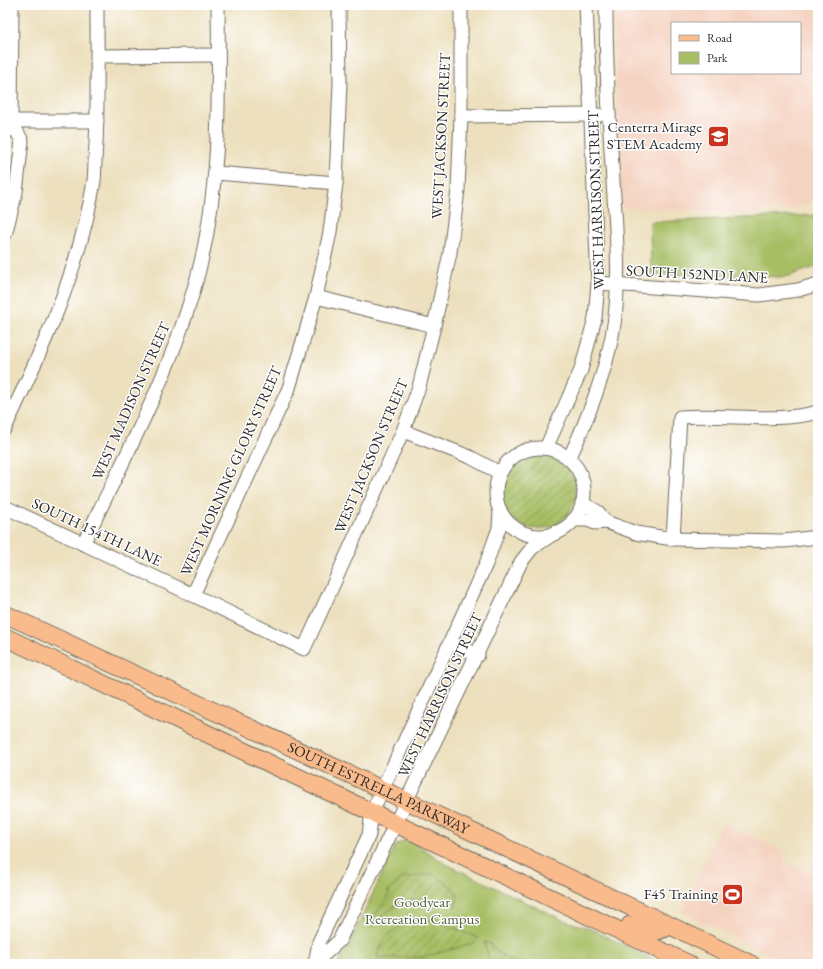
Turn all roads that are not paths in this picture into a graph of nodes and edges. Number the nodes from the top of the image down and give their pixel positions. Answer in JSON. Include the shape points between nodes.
{"nodes":[{"id":1,"x":12,"y":5,"type":"edge"},
{"id":2,"x":97,"y":5,"type":"edge"},
{"id":3,"x":218,"y":5,"type":"edge"},
{"id":4,"x":339,"y":5,"type":"edge"},
{"id":5,"x":461,"y":5,"type":"edge"},
{"id":6,"x":586,"y":5,"type":"edge"},
{"id":7,"x":606,"y":5,"type":"edge"},
{"id":8,"x":218,"y":55,"type":"junction"},
{"id":9,"x":97,"y":56,"type":"junction"},
{"id":10,"x":608,"y":115,"type":"junction"},
{"id":11,"x":461,"y":116,"type":"junction"},
{"id":12,"x":590,"y":116,"type":"junction"},
{"id":13,"x":11,"y":121,"type":"junction"},
{"id":14,"x":97,"y":121,"type":"junction"},
{"id":15,"x":5,"y":134,"type":"edge"},
{"id":16,"x":216,"y":174,"type":"junction"},
{"id":17,"x":336,"y":183,"type":"junction"},
{"id":18,"x":5,"y":235,"type":"edge"},
{"id":19,"x":598,"y":283,"type":"junction"},
{"id":20,"x":818,"y":284,"type":"edge"},
{"id":21,"x":617,"y":286,"type":"junction"},
{"id":22,"x":316,"y":297,"type":"junction"},
{"id":23,"x":434,"y":326,"type":"junction"},
{"id":24,"x":818,"y":412,"type":"edge"},
{"id":25,"x":5,"y":428,"type":"edge"},
{"id":26,"x":402,"y":431,"type":"junction"},
{"id":27,"x":546,"y":448,"type":"junction"},
{"id":28,"x":569,"y":459,"type":"junction"},
{"id":29,"x":500,"y":473,"type":"junction"},
{"id":30,"x":582,"y":503,"type":"junction"},
{"id":31,"x":5,"y":507,"type":"edge"},
{"id":32,"x":500,"y":510,"type":"junction"},
{"id":33,"x":573,"y":520,"type":"junction"},
{"id":34,"x":606,"y":522,"type":"junction"},
{"id":35,"x":556,"y":532,"type":"junction"},
{"id":36,"x":818,"y":537,"type":"edge"},
{"id":37,"x":673,"y":539,"type":"junction"},
{"id":38,"x":83,"y":544,"type":"junction"},
{"id":39,"x":193,"y":595,"type":"junction"},
{"id":40,"x":5,"y":614,"type":"edge"},
{"id":41,"x":5,"y":637,"type":"edge"},
{"id":42,"x":451,"y":643,"type":"junction"},
{"id":43,"x":304,"y":649,"type":"joint"},
{"id":44,"x":478,"y":655,"type":"junction"},
{"id":45,"x":382,"y":790,"type":"junction"},
{"id":46,"x":407,"y":801,"type":"junction"},
{"id":47,"x":372,"y":812,"type":"junction"},
{"id":48,"x":397,"y":823,"type":"junction"},
{"id":49,"x":595,"y":920,"type":"junction"},
{"id":50,"x":670,"y":926,"type":"junction"},
{"id":51,"x":316,"y":963,"type":"edge"},
{"id":52,"x":689,"y":964,"type":"edge"},
{"id":53,"x":751,"y":964,"type":"edge"}],
"edges":[{"from":1,"to":13,"type":"street"},
{"from":2,"to":9,"type":"street"},
{"from":3,"to":8,"type":"street","name":"WEST MADISON STREET"},
{"from":4,"to":17,"type":"street","name":"WEST MORNING GLORY STREET","via":[[340,82]]},
{"from":5,"to":11,"type":"street","name":"WEST JACKSON STREET"},
{"from":6,"to":12,"type":"street","name":"WEST HARRISON STREET"},
{"from":7,"to":10,"type":"street","name":"WEST HARRISON STREET"},
{"from":8,"to":9,"type":"street"},
{"from":8,"to":16,"type":"street","name":"WEST MADISON STREET"},
{"from":9,"to":14,"type":"street"},
{"from":10,"to":12,"type":"street"},
{"from":10,"to":21,"type":"street","name":"WEST HARRISON STREET"},
{"from":11,"to":12,"type":"street"},
{"from":11,"to":23,"type":"street","name":"WEST JACKSON STREET","via":[[458,190],[450,253]]},
{"from":12,"to":19,"type":"street","name":"WEST HARRISON STREET"},
{"from":13,"to":14,"type":"street"},
{"from":13,"to":15,"type":"street"},
{"from":13,"to":18,"type":"street","via":[[22,141],[16,192]]},
{"from":14,"to":25,"type":"street","via":[[94,179],[83,235],[47,338]]},
{"from":16,"to":17,"type":"street"},
{"from":16,"to":38,"type":"street","name":"WEST MADISON STREET","via":[[198,277],[182,329],[158,387]]},
{"from":17,"to":22,"type":"street","name":"WEST MORNING GLORY STREET","via":[[330,232]]},
{"from":19,"to":21,"type":"street","name":"SOUTH 152ND LANE"},
{"from":19,"to":27,"type":"street","name":"WEST HARRISON STREET","via":[[595,318],[581,370]]},
{"from":20,"to":21,"type":"street","name":"SOUTH 152ND LANE","via":[[798,290],[759,295]]},
{"from":21,"to":28,"type":"street","name":"WEST HARRISON STREET","via":[[612,336],[598,388]]},
{"from":22,"to":23,"type":"street"},
{"from":22,"to":39,"type":"street","name":"WEST MORNING GLORY STREET","via":[[289,388]]},
{"from":23,"to":26,"type":"street","name":"WEST JACKSON STREET","via":[[419,387]]},
{"from":24,"to":37,"type":"street","via":[[777,419],[701,415],[680,417]]},
{"from":26,"to":29,"type":"street","via":[[470,457]]},
{"from":26,"to":43,"type":"street","name":"WEST JACKSON STREET"},
{"from":27,"to":28,"type":"street"},
{"from":27,"to":29,"type":"street","via":[[532,448],[519,453]]},
{"from":28,"to":30,"type":"street","via":[[578,469],[583,483]]},
{"from":29,"to":32,"type":"street","via":[[496,486]]},
{"from":30,"to":33,"type":"street"},
{"from":30,"to":34,"type":"street","via":[[598,512]]},
{"from":31,"to":38,"type":"street","name":"SOUTH 154TH LANE"},
{"from":32,"to":35,"type":"street","via":[[508,521],[524,532],[543,535]]},
{"from":32,"to":42,"type":"street","name":"WEST HARRISON STREET","via":[[494,546]]},
{"from":33,"to":34,"type":"street"},
{"from":33,"to":35,"type":"street"},
{"from":34,"to":37,"type":"street","via":[[636,533]]},
{"from":35,"to":44,"type":"street","name":"WEST HARRISON STREET","via":[[532,548],[521,562]]},
{"from":36,"to":37,"type":"street","via":[[784,541]]},
{"from":38,"to":39,"type":"street","name":"SOUTH 154TH LANE"},
{"from":39,"to":43,"type":"street","name":"SOUTH 154TH LANE"},
{"from":40,"to":45,"type":"main road","name":"SOUTH ESTRELLA PARKWAY"},
{"from":41,"to":47,"type":"main road","name":"SOUTH ESTRELLA PARKWAY"},
{"from":42,"to":44,"type":"street"},
{"from":42,"to":45,"type":"street","name":"WEST HARRISON STREET"},
{"from":44,"to":46,"type":"street","name":"WEST HARRISON STREET"},
{"from":45,"to":46,"type":"main road","name":"SOUTH ESTRELLA PARKWAY"},
{"from":45,"to":47,"type":"street","name":"WEST HARRISON STREET"},
{"from":46,"to":48,"type":"street","name":"WEST HARRISON STREET"},
{"from":46,"to":50,"type":"main road","name":"SOUTH ESTRELLA PARKWAY"},
{"from":47,"to":48,"type":"main road","name":"SOUTH ESTRELLA PARKWAY"},
{"from":47,"to":51,"type":"street","name":"WEST HARRISON STREET","via":[[369,835],[319,942]]},
{"from":48,"to":49,"type":"main road","name":"SOUTH ESTRELLA PARKWAY"},
{"from":48,"to":51,"type":"street","name":"WEST HARRISON STREET","via":[[339,941]]},
{"from":49,"to":50,"type":"main road","via":[[616,918],[647,933],[654,933]]},
{"from":49,"to":52,"type":"main road","name":"SOUTH ESTRELLA PARKWAY"},
{"from":50,"to":53,"type":"main road","name":"SOUTH ESTRELLA PARKWAY"}]}
